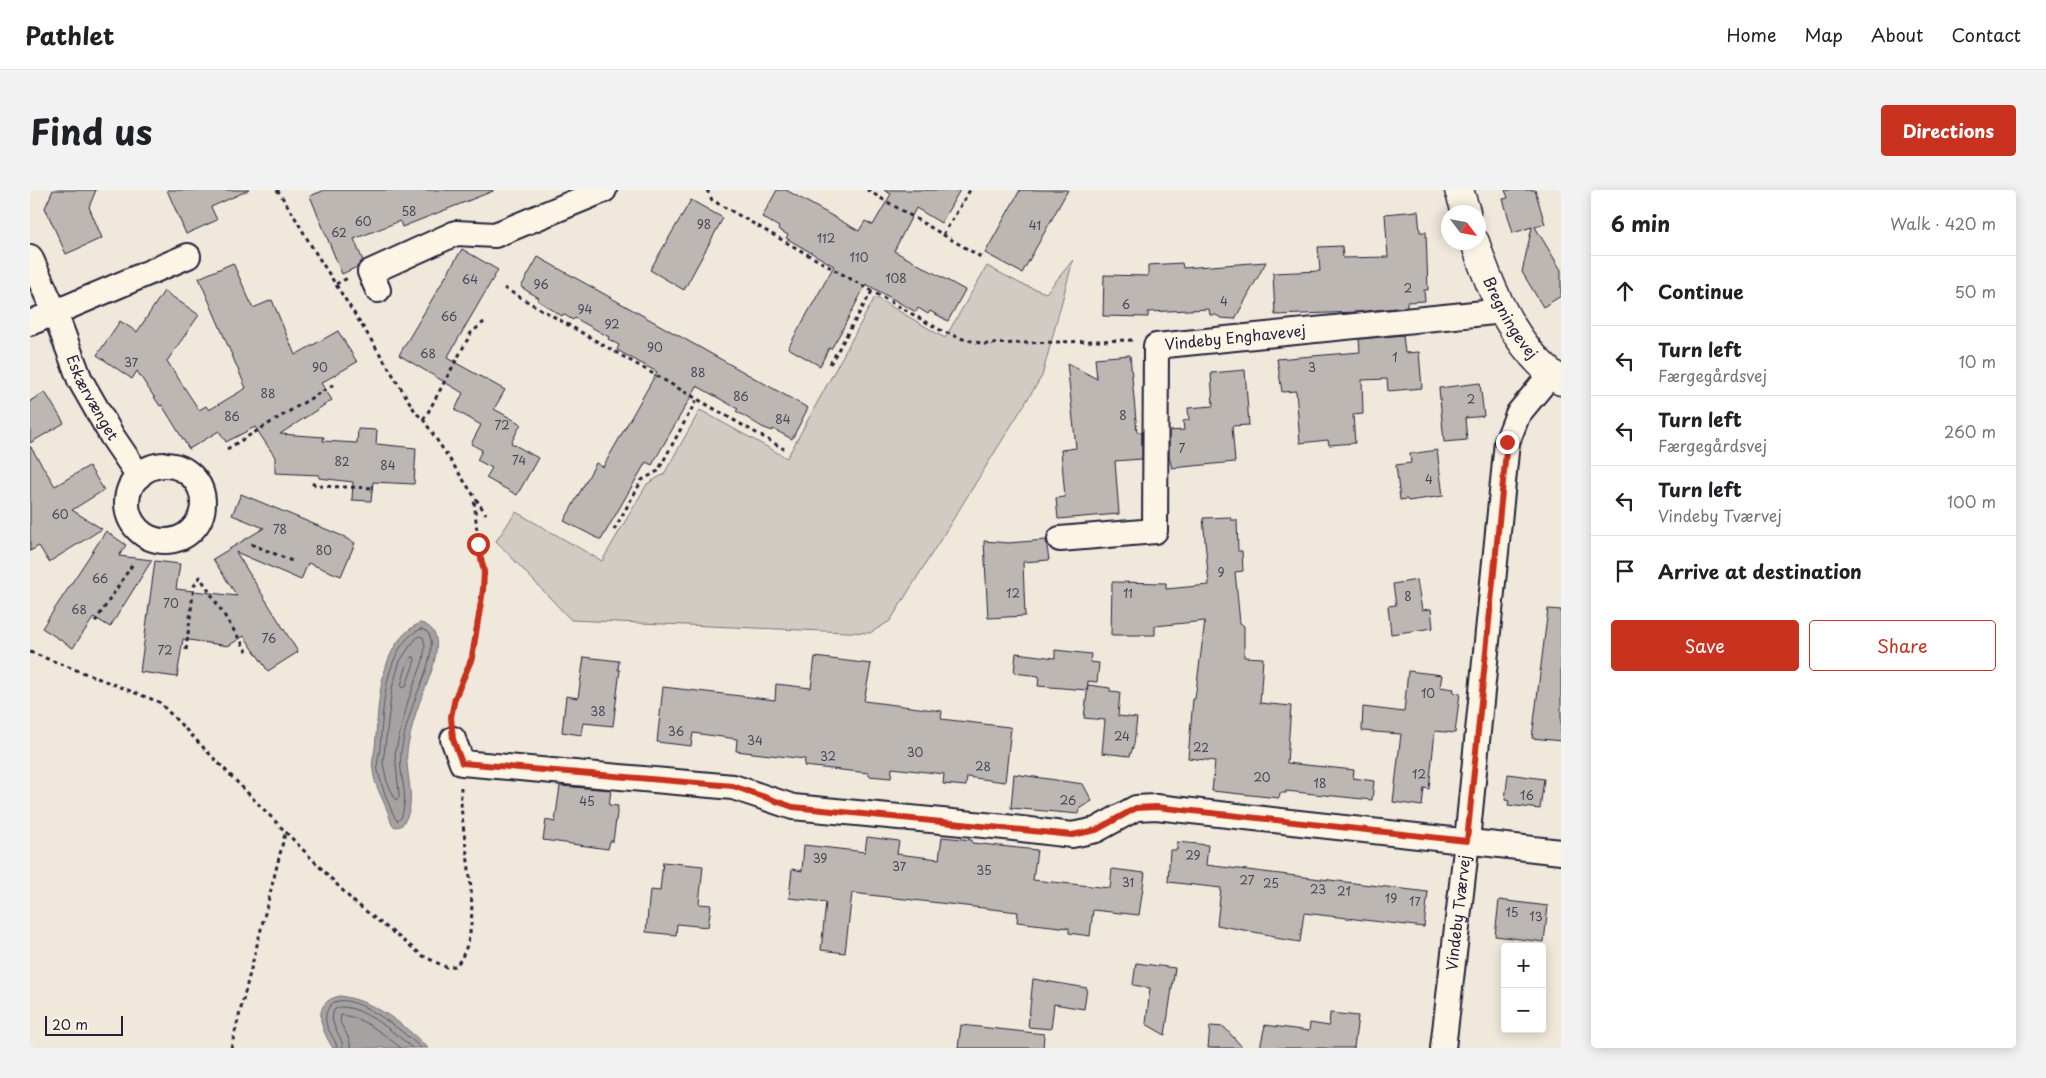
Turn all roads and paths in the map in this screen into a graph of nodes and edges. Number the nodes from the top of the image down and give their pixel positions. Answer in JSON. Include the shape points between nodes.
{"nodes":[{"id":1,"x":277,"y":190,"type":"edge"},
{"id":2,"x":604,"y":190,"type":"edge"},
{"id":3,"x":707,"y":190,"type":"edge"},
{"id":4,"x":867,"y":190,"type":"edge"},
{"id":5,"x":970,"y":190,"type":"edge"},
{"id":6,"x":1459,"y":190,"type":"edge"},
{"id":7,"x":1464,"y":205,"type":"edge"},
{"id":8,"x":943,"y":236,"type":"junction"},
{"id":9,"x":1477,"y":250,"type":"edge"},
{"id":10,"x":188,"y":256,"type":"dead end"},
{"id":11,"x":30,"y":257,"type":"edge"},
{"id":12,"x":981,"y":257,"type":"dead end"},
{"id":13,"x":344,"y":280,"type":"dead end"},
{"id":14,"x":336,"y":284,"type":"junction"},
{"id":15,"x":504,"y":288,"type":"dead end"},
{"id":16,"x":378,"y":290,"type":"dead end"},
{"id":17,"x":872,"y":291,"type":"junction"},
{"id":18,"x":1504,"y":311,"type":"junction"},
{"id":19,"x":55,"y":313,"type":"junction"},
{"id":20,"x":484,"y":322,"type":"dead end"},
{"id":21,"x":30,"y":323,"type":"edge"},
{"id":22,"x":1156,"y":346,"type":"junction"},
{"id":23,"x":830,"y":364,"type":"dead end"},
{"id":24,"x":1556,"y":377,"type":"edge"},
{"id":25,"x":336,"y":383,"type":"dead end"},
{"id":26,"x":697,"y":399,"type":"junction"},
{"id":27,"x":423,"y":419,"type":"junction"},
{"id":28,"x":227,"y":449,"type":"dead end"},
{"id":29,"x":784,"y":449,"type":"dead end"},
{"id":30,"x":139,"y":476,"type":"dead end"},
{"id":31,"x":312,"y":482,"type":"dead end"},
{"id":32,"x":375,"y":488,"type":"dead end"},
{"id":33,"x":474,"y":495,"type":"junction"},
{"id":34,"x":486,"y":514,"type":"dead end"},
{"id":35,"x":614,"y":530,"type":"dead end"},
{"id":36,"x":1060,"y":539,"type":"dead end"},
{"id":37,"x":251,"y":544,"type":"dead end"},
{"id":38,"x":292,"y":561,"type":"dead end"},
{"id":39,"x":134,"y":562,"type":"dead end"},
{"id":40,"x":95,"y":622,"type":"dead end"},
{"id":41,"x":186,"y":650,"type":"dead end"},
{"id":42,"x":247,"y":651,"type":"dead end"},
{"id":43,"x":30,"y":652,"type":"edge"},
{"id":44,"x":453,"y":739,"type":"joint"},
{"id":45,"x":462,"y":763,"type":"junction"},
{"id":46,"x":285,"y":833,"type":"junction"},
{"id":47,"x":1467,"y":841,"type":"junction"},
{"id":48,"x":1561,"y":852,"type":"edge"},
{"id":49,"x":231,"y":1048,"type":"edge"},
{"id":50,"x":1443,"y":1048,"type":"edge"}],
"edges":[{"from":1,"to":14,"type":"path"},
{"from":2,"to":16,"type":"street","via":[[495,235],[456,233],[370,272]]},
{"from":3,"to":17,"type":"path","via":[[712,200]]},
{"from":4,"to":8,"type":"path"},
{"from":5,"to":8,"type":"path"},
{"from":6,"to":7,"type":"street"},
{"from":8,"to":12,"type":"path"},
{"from":9,"to":18,"type":"street","name":"Bregningevej","via":[[1487,280]]},
{"from":10,"to":19,"type":"street"},
{"from":11,"to":19,"type":"street","name":"Eskærvænget"},
{"from":13,"to":14,"type":"path"},
{"from":14,"to":27,"type":"path"},
{"from":15,"to":26,"type":"path"},
{"from":17,"to":22,"type":"path","via":[[942,331],[985,344],[1145,340]]},
{"from":17,"to":23,"type":"path"},
{"from":18,"to":22,"type":"street","name":"Vindeby Enghavevej"},
{"from":18,"to":24,"type":"street","name":"Bregningevej","via":[[1524,346]]},
{"from":19,"to":21,"type":"street"},
{"from":19,"to":30,"type":"street","name":"Eskærvænget","via":[[80,380]]},
{"from":20,"to":27,"type":"path","via":[[471,333]]},
{"from":22,"to":36,"type":"street","name":"Vindeby Enghavevej","via":[[1155,531]]},
{"from":24,"to":47,"type":"street","name":"Vindeby Tværvej","via":[[1518,414],[1507,442]]},
{"from":25,"to":28,"type":"path"},
{"from":26,"to":29,"type":"path"},
{"from":26,"to":35,"type":"path","via":[[658,471],[642,480]]},
{"from":27,"to":33,"type":"path"},
{"from":31,"to":32,"type":"path","via":[[316,486]]},
{"from":33,"to":34,"type":"path"},
{"from":33,"to":44,"type":"path","via":[[484,572],[472,658],[455,698],[451,717]]},
{"from":37,"to":38,"type":"path"},
{"from":39,"to":40,"type":"path"},
{"from":41,"to":42,"type":"path","via":[[194,586],[200,578]]},
{"from":43,"to":46,"type":"path","via":[[159,702]]},
{"from":44,"to":45,"type":"street"},
{"from":45,"to":46,"type":"path","via":[[460,806],[472,878],[468,943],[463,958],[456,966],[446,967],[423,956],[377,921]]},
{"from":45,"to":47,"type":"street","via":[[733,786],[793,807],[1072,835],[1096,830],[1136,808],[1156,807]]},
{"from":46,"to":49,"type":"path"},
{"from":47,"to":48,"type":"street"},
{"from":47,"to":50,"type":"street","name":"Vindeby Tværvej"}]}
